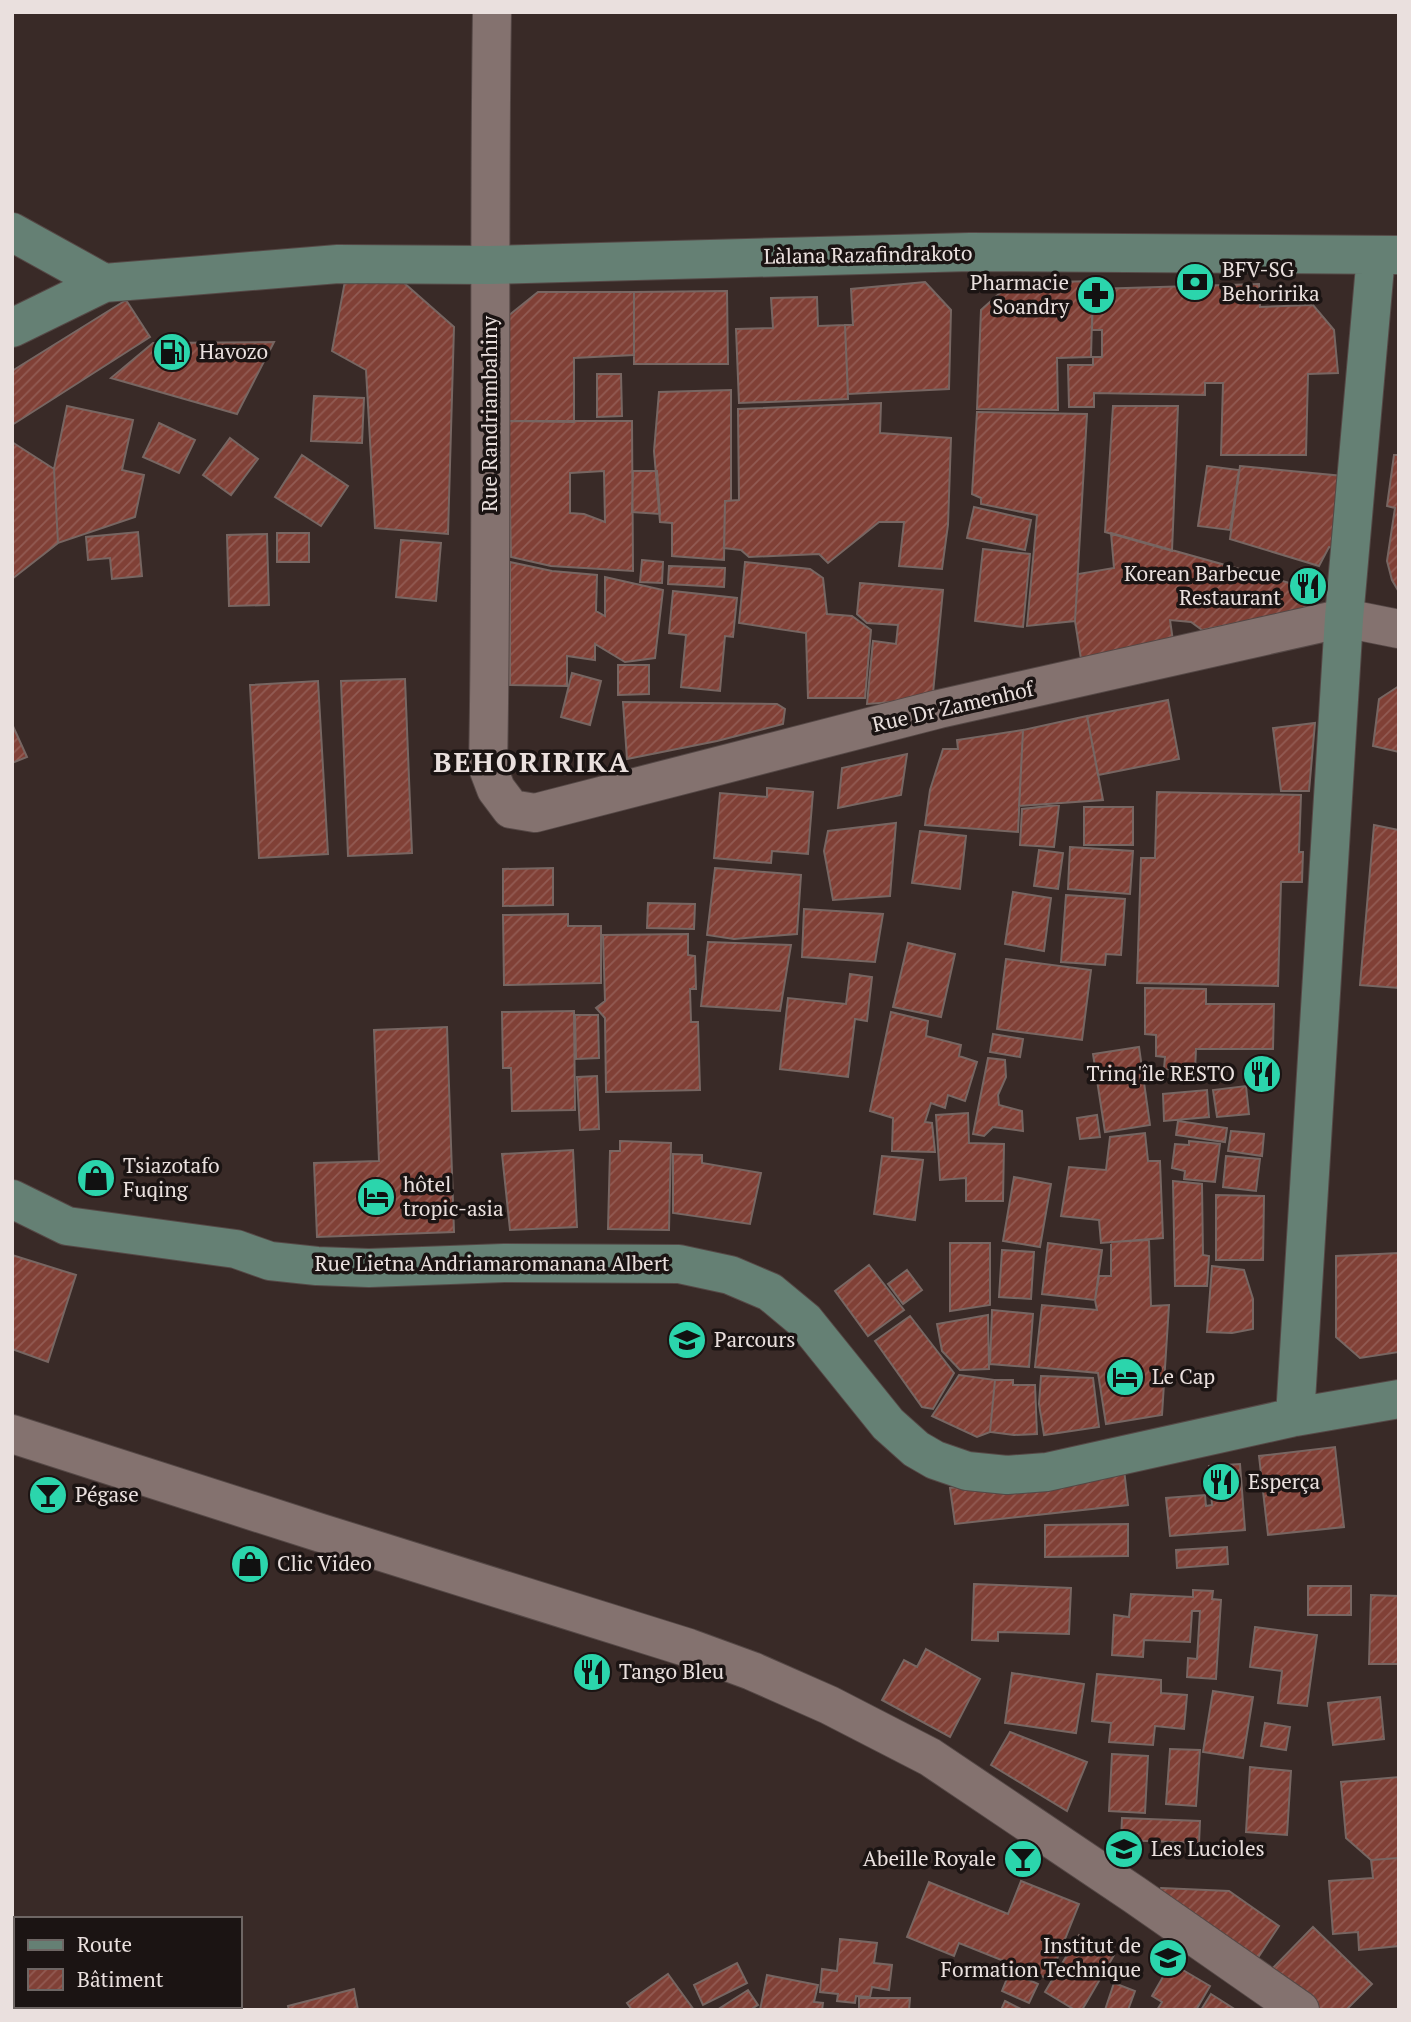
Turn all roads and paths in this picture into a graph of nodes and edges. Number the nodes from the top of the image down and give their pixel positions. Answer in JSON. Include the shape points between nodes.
{"nodes":[{"id":1,"x":492,"y":12,"type":"edge"},
{"id":2,"x":12,"y":232,"type":"edge"},
{"id":3,"x":1387,"y":255,"type":"edge"},
{"id":4,"x":489,"y":265,"type":"junction"},
{"id":5,"x":104,"y":283,"type":"junction"},
{"id":6,"x":12,"y":328,"type":"edge"},
{"id":7,"x":1344,"y":618,"type":"junction"},
{"id":8,"x":1399,"y":629,"type":"edge"},
{"id":9,"x":511,"y":809,"type":"joint"},
{"id":10,"x":12,"y":1199,"type":"edge"},
{"id":11,"x":1399,"y":1399,"type":"edge"},
{"id":12,"x":1295,"y":1417,"type":"junction"},
{"id":13,"x":12,"y":1434,"type":"edge"},
{"id":14,"x":1300,"y":2010,"type":"edge"}],
"edges":[{"from":1,"to":4,"type":"street","name":"Rue Randriambahiny"},
{"from":2,"to":5,"type":"street"},
{"from":3,"to":4,"type":"street","name":"Làlana Razafindrakoto","via":[[970,252]]},
{"from":3,"to":7,"type":"street"},
{"from":4,"to":5,"type":"street","name":"Làlana Razafindrakoto","via":[[338,264]]},
{"from":4,"to":9,"type":"street","name":"Rue Randriambahiny","via":[[492,593],[488,768]]},
{"from":5,"to":6,"type":"street"},
{"from":7,"to":8,"type":"street","name":"Rue Dr Zamenhof"},
{"from":7,"to":9,"type":"street","name":"Rue Dr Zamenhof","via":[[939,709],[535,813]]},
{"from":7,"to":12,"type":"street"},
{"from":10,"to":12,"type":"street","name":"Rue Lietna Andriamaromanana Albert","via":[[67,1226],[236,1249],[270,1261],[317,1266],[679,1264],[730,1275],[770,1292],[805,1321],[888,1424],[916,1449],[967,1471],[1047,1472]]},
{"from":11,"to":12,"type":"street","name":"Rue Lietna Andriamaromanana Albert"},
{"from":13,"to":14,"type":"street","via":[[689,1648],[829,1705],[930,1757]]}]}
